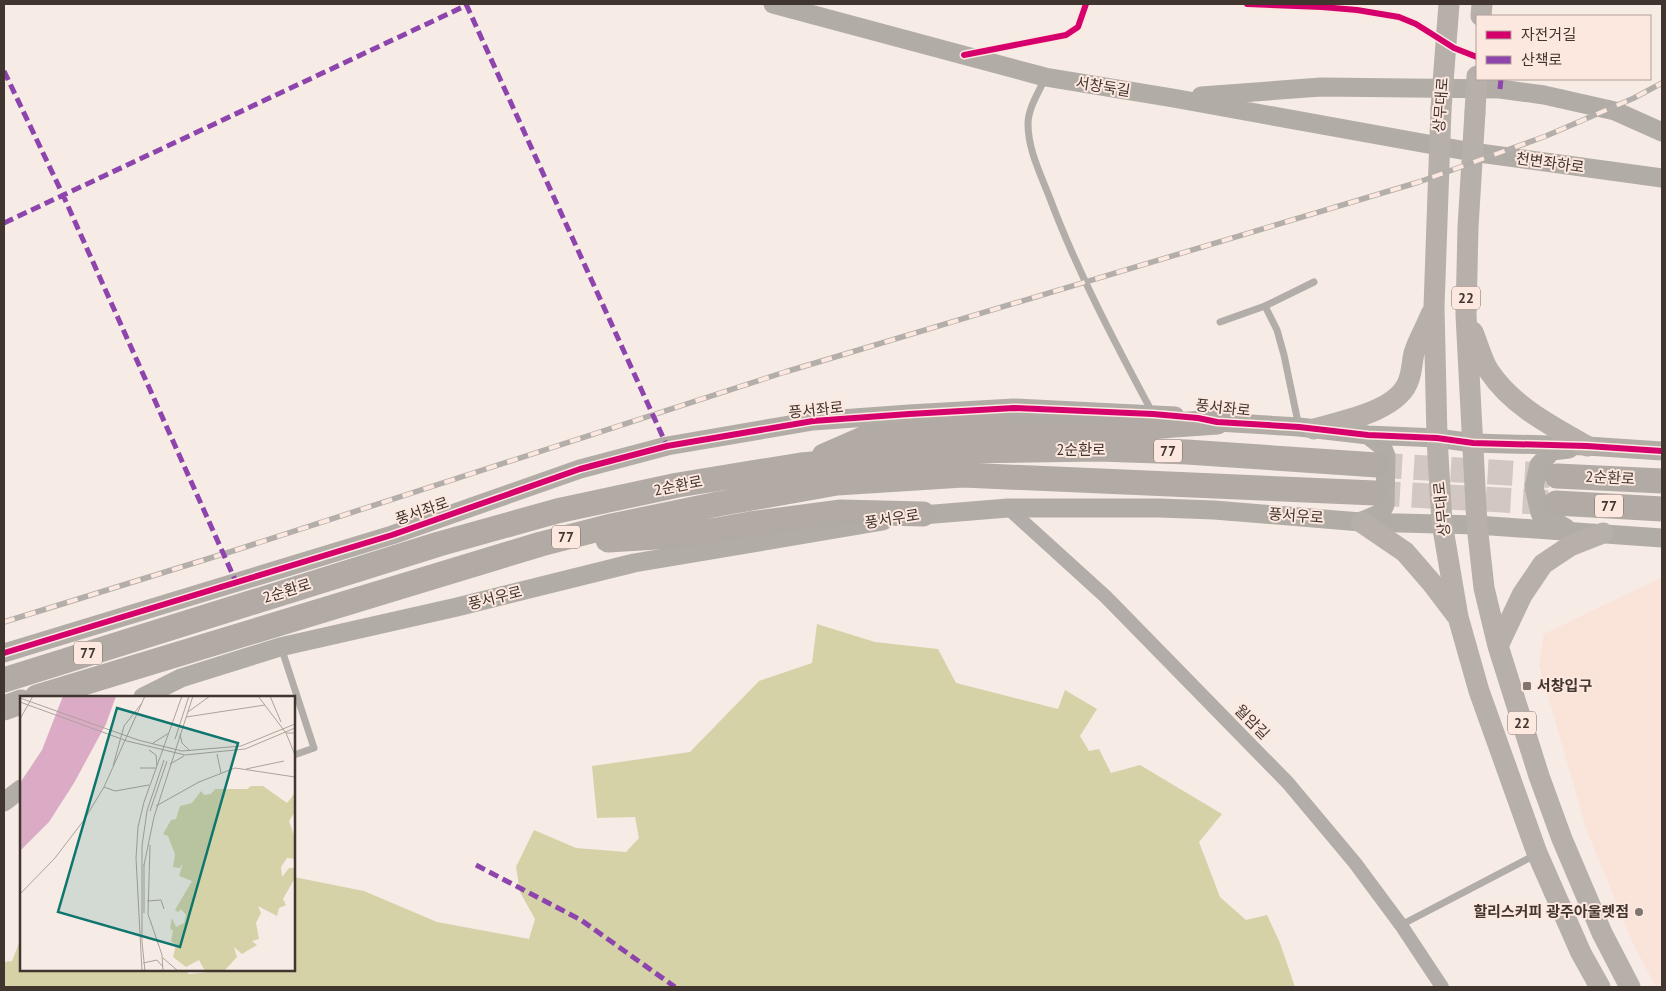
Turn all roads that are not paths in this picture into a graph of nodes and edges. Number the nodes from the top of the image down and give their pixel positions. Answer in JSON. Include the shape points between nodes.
{"nodes":[{"id":1,"x":774,"y":4,"type":"edge"},
{"id":2,"x":1449,"y":4,"type":"edge"},
{"id":3,"x":1045,"y":77,"type":"junction"},
{"id":4,"x":1477,"y":80,"type":"edge"},
{"id":5,"x":1173,"y":98,"type":"junction"},
{"id":6,"x":1662,"y":132,"type":"edge"},
{"id":7,"x":1439,"y":145,"type":"junction"},
{"id":8,"x":1472,"y":152,"type":"junction"},
{"id":9,"x":1662,"y":178,"type":"edge"},
{"id":10,"x":1314,"y":282,"type":"dead end"},
{"id":11,"x":1265,"y":306,"type":"junction"},
{"id":12,"x":1434,"y":307,"type":"junction"},
{"id":13,"x":1466,"y":315,"type":"junction"},
{"id":14,"x":1220,"y":322,"type":"dead end"},
{"id":15,"x":1153,"y":414,"type":"junction"},
{"id":16,"x":1217,"y":422,"type":"junction"},
{"id":17,"x":1306,"y":428,"type":"junction"},
{"id":18,"x":1368,"y":435,"type":"junction"},
{"id":19,"x":1437,"y":438,"type":"junction"},
{"id":20,"x":1473,"y":443,"type":"junction"},
{"id":21,"x":1587,"y":446,"type":"junction"},
{"id":22,"x":1662,"y":451,"type":"edge"},
{"id":23,"x":801,"y":465,"type":"junction"},
{"id":24,"x":1377,"y":465,"type":"tunnel mouth"},
{"id":25,"x":1557,"y":476,"type":"tunnel mouth"},
{"id":26,"x":1662,"y":481,"type":"edge"},
{"id":27,"x":1375,"y":493,"type":"tunnel mouth"},
{"id":28,"x":1556,"y":503,"type":"tunnel mouth"},
{"id":29,"x":1008,"y":508,"type":"junction"},
{"id":30,"x":1662,"y":508,"type":"edge"},
{"id":31,"x":924,"y":514,"type":"junction"},
{"id":32,"x":1361,"y":522,"type":"junction"},
{"id":33,"x":1442,"y":523,"type":"junction"},
{"id":34,"x":1477,"y":525,"type":"junction"},
{"id":35,"x":1571,"y":531,"type":"junction"},
{"id":36,"x":1603,"y":533,"type":"junction"},
{"id":37,"x":1662,"y":538,"type":"edge"},
{"id":38,"x":541,"y":544,"type":"junction"},
{"id":39,"x":1458,"y":617,"type":"junction"},
{"id":40,"x":1498,"y":646,"type":"junction"},
{"id":41,"x":280,"y":647,"type":"junction"},
{"id":42,"x":4,"y":653,"type":"edge"},
{"id":43,"x":4,"y":680,"type":"edge"},
{"id":44,"x":40,"y":696,"type":"edge"},
{"id":45,"x":145,"y":696,"type":"edge"},
{"id":46,"x":20,"y":702,"type":"edge"},
{"id":47,"x":4,"y":708,"type":"edge"},
{"id":48,"x":295,"y":756,"type":"edge"},
{"id":49,"x":20,"y":790,"type":"edge"},
{"id":50,"x":4,"y":802,"type":"edge"},
{"id":51,"x":1537,"y":853,"type":"junction"},
{"id":52,"x":1401,"y":925,"type":"junction"},
{"id":53,"x":1442,"y":987,"type":"edge"},
{"id":54,"x":1600,"y":987,"type":"edge"},
{"id":55,"x":1630,"y":987,"type":"edge"}],
"edges":[{"from":1,"to":3,"type":"street","name":"서창둑길"},
{"from":2,"to":7,"type":"main road","name":"상무대로","number":"22","bridge":true},
{"from":3,"to":5,"type":"street","name":"서창둑길"},
{"from":3,"to":15,"type":"lane","via":[[1029,114],[1030,140],[1036,164],[1065,239]]},
{"from":4,"to":8,"type":"main road","number":"22","bridge":true},
{"from":5,"to":6,"type":"street","via":[[1321,87],[1500,89],[1615,111]]},
{"from":5,"to":7,"type":"street","name":"서창둑길"},
{"from":7,"to":8,"type":"street","name":"천변좌하로"},
{"from":7,"to":12,"type":"main road","name":"상무대로","number":"22"},
{"from":8,"to":9,"type":"street","name":"천변좌하로"},
{"from":8,"to":13,"type":"main road","number":"22"},
{"from":10,"to":11,"type":"lane"},
{"from":11,"to":14,"type":"lane"},
{"from":11,"to":17,"type":"lane","via":[[1277,330]]},
{"from":12,"to":17,"type":"main road","via":[[1414,353],[1409,381],[1399,397],[1364,414]]},
{"from":12,"to":19,"type":"main road","name":"상무대로","number":"22"},
{"from":13,"to":20,"type":"main road","number":"22"},
{"from":13,"to":21,"type":"main road","via":[[1488,371],[1513,399]]},
{"from":15,"to":16,"type":"street","name":"풍서좌로"},
{"from":15,"to":42,"type":"street","name":"풍서좌로","via":[[1014,408],[919,413],[813,421],[668,446],[580,470],[392,534]]},
{"from":16,"to":17,"type":"street","name":"풍서좌로"},
{"from":16,"to":23,"type":"highway","via":[[1103,430],[962,429],[863,439]]},
{"from":17,"to":18,"type":"street","name":"풍서좌로"},
{"from":18,"to":19,"type":"street","name":"풍서좌로"},
{"from":18,"to":32,"type":"street","via":[[1382,446],[1386,456],[1386,505],[1381,513]]},
{"from":19,"to":20,"type":"street","name":"풍서좌로"},
{"from":19,"to":33,"type":"main road","name":"상무대로","number":"22"},
{"from":20,"to":21,"type":"street","name":"풍서좌로"},
{"from":20,"to":34,"type":"main road","number":"22"},
{"from":21,"to":22,"type":"street","name":"풍서좌로"},
{"from":21,"to":35,"type":"street","via":[[1552,451],[1538,465],[1534,487],[1540,513]]},
{"from":23,"to":24,"type":"highway","name":"2순환로","number":"77","via":[[958,451],[1099,449]]},
{"from":23,"to":43,"type":"highway","name":"2순환로","number":"77","via":[[678,485],[557,512],[439,544]]},
{"from":25,"to":26,"type":"highway","name":"2순환로","number":"77"},
{"from":27,"to":38,"type":"highway","name":"2순환로","number":"77","via":[[934,477],[837,483],[718,504]]},
{"from":28,"to":30,"type":"highway","name":"2순환로","number":"77"},
{"from":29,"to":31,"type":"street","name":"풍서우로"},
{"from":29,"to":32,"type":"street","name":"풍서우로","via":[[1214,510]]},
{"from":29,"to":52,"type":"street","name":"월암길","via":[[1106,598],[1264,757],[1319,819]]},
{"from":31,"to":38,"type":"highway","via":[[840,512],[689,535]]},
{"from":31,"to":41,"type":"street","name":"풍서우로","via":[[634,562],[458,607]]},
{"from":32,"to":33,"type":"street","name":"풍서우로"},
{"from":32,"to":39,"type":"main road","via":[[1406,552]]},
{"from":33,"to":34,"type":"street","name":"풍서우로"},
{"from":33,"to":39,"type":"main road","name":"상무대로","number":"22"},
{"from":34,"to":35,"type":"street","name":"풍서우로"},
{"from":34,"to":40,"type":"main road","number":"22","via":[[1484,588]]},
{"from":35,"to":36,"type":"street","name":"풍서우로"},
{"from":36,"to":37,"type":"street","name":"풍서우로"},
{"from":36,"to":40,"type":"main road","via":[[1570,546],[1543,564],[1522,595]]},
{"from":38,"to":44,"type":"highway","name":"2순환로","number":"77"},
{"from":39,"to":51,"type":"main road","name":"상무대로","number":"22","via":[[1479,691]]},
{"from":40,"to":55,"type":"main road","number":"22","via":[[1562,839],[1602,933]]},
{"from":41,"to":45,"type":"street","name":"풍서우로","via":[[181,678]]},
{"from":41,"to":48,"type":"lane","via":[[314,748]]},
{"from":46,"to":47,"type":"highway"},
{"from":49,"to":50,"type":"street"},
{"from":51,"to":52,"type":"lane"},
{"from":51,"to":54,"type":"main road","name":"상무대로","number":"22","via":[[1581,953]]},
{"from":52,"to":53,"type":"street","name":"월암길"}]}
